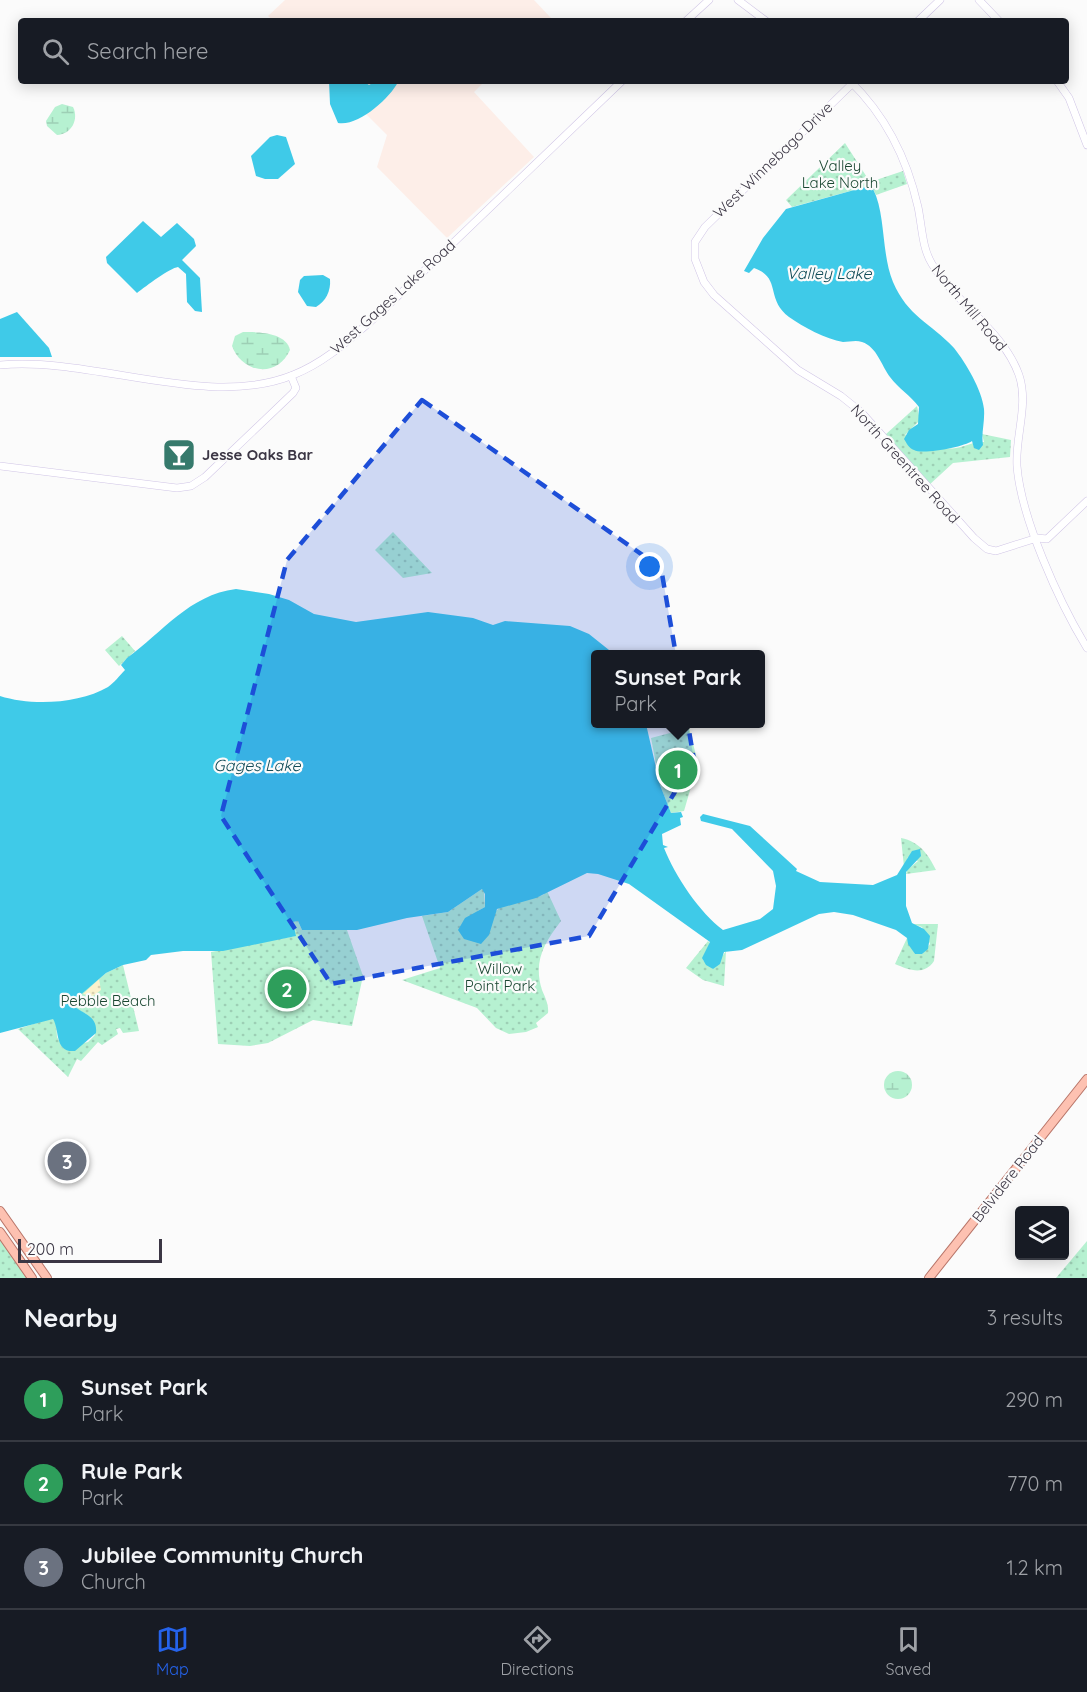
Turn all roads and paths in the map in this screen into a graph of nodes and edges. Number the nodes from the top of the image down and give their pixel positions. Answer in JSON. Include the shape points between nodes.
{"nodes":[{"id":1,"x":708,"y":0,"type":"edge"},
{"id":2,"x":738,"y":0,"type":"edge"},
{"id":3,"x":940,"y":0,"type":"edge"},
{"id":4,"x":979,"y":0,"type":"edge"},
{"id":5,"x":689,"y":18,"type":"edge"},
{"id":6,"x":762,"y":18,"type":"edge"},
{"id":7,"x":921,"y":18,"type":"edge"},
{"id":8,"x":996,"y":18,"type":"edge"},
{"id":9,"x":619,"y":84,"type":"edge"},
{"id":10,"x":851,"y":84,"type":"edge"},
{"id":11,"x":855,"y":84,"type":"edge"},
{"id":12,"x":1059,"y":84,"type":"edge"},
{"id":13,"x":1087,"y":146,"type":"edge"},
{"id":14,"x":694,"y":242,"type":"joint"},
{"id":15,"x":0,"y":364,"type":"edge"},
{"id":16,"x":291,"y":376,"type":"junction"},
{"id":17,"x":0,"y":466,"type":"edge"},
{"id":18,"x":1087,"y":501,"type":"edge"},
{"id":19,"x":1037,"y":538,"type":"junction"},
{"id":20,"x":1087,"y":648,"type":"edge"},
{"id":21,"x":1087,"y":1079,"type":"edge"},
{"id":22,"x":0,"y":1211,"type":"edge"},
{"id":23,"x":0,"y":1232,"type":"edge"},
{"id":24,"x":32,"y":1278,"type":"edge"},
{"id":25,"x":47,"y":1278,"type":"edge"},
{"id":26,"x":929,"y":1278,"type":"edge"}],
"edges":[{"from":1,"to":5,"type":"street"},
{"from":2,"to":6,"type":"street"},
{"from":3,"to":7,"type":"street"},
{"from":4,"to":8,"type":"street"},
{"from":9,"to":16,"type":"street","name":"West Gages Lake Road","via":[[344,345]]},
{"from":10,"to":14,"type":"street","name":"West Winnebago Drive","via":[[719,212]]},
{"from":11,"to":19,"type":"street","name":"North Mill Road","via":[[906,161],[933,266],[998,340],[1019,376],[1022,400],[1017,462]]},
{"from":12,"to":13,"type":"street","via":[[1069,98]]},
{"from":14,"to":19,"type":"street","name":"North Greentree Road","via":[[695,259],[714,295],[798,370],[861,412],[980,544],[1002,551]]},
{"from":15,"to":16,"type":"street","name":"West Gages Lake Road","via":[[56,365],[226,388]]},
{"from":16,"to":17,"type":"street","via":[[296,388],[293,393],[191,486],[177,488]]},
{"from":18,"to":19,"type":"street","name":"North Greentree Road","via":[[1047,538]]},
{"from":19,"to":20,"type":"street","name":"North Mill Road"},
{"from":21,"to":26,"type":"main road","name":"Belvidere Road"},
{"from":22,"to":25,"type":"main road"},
{"from":23,"to":24,"type":"main road"}]}
